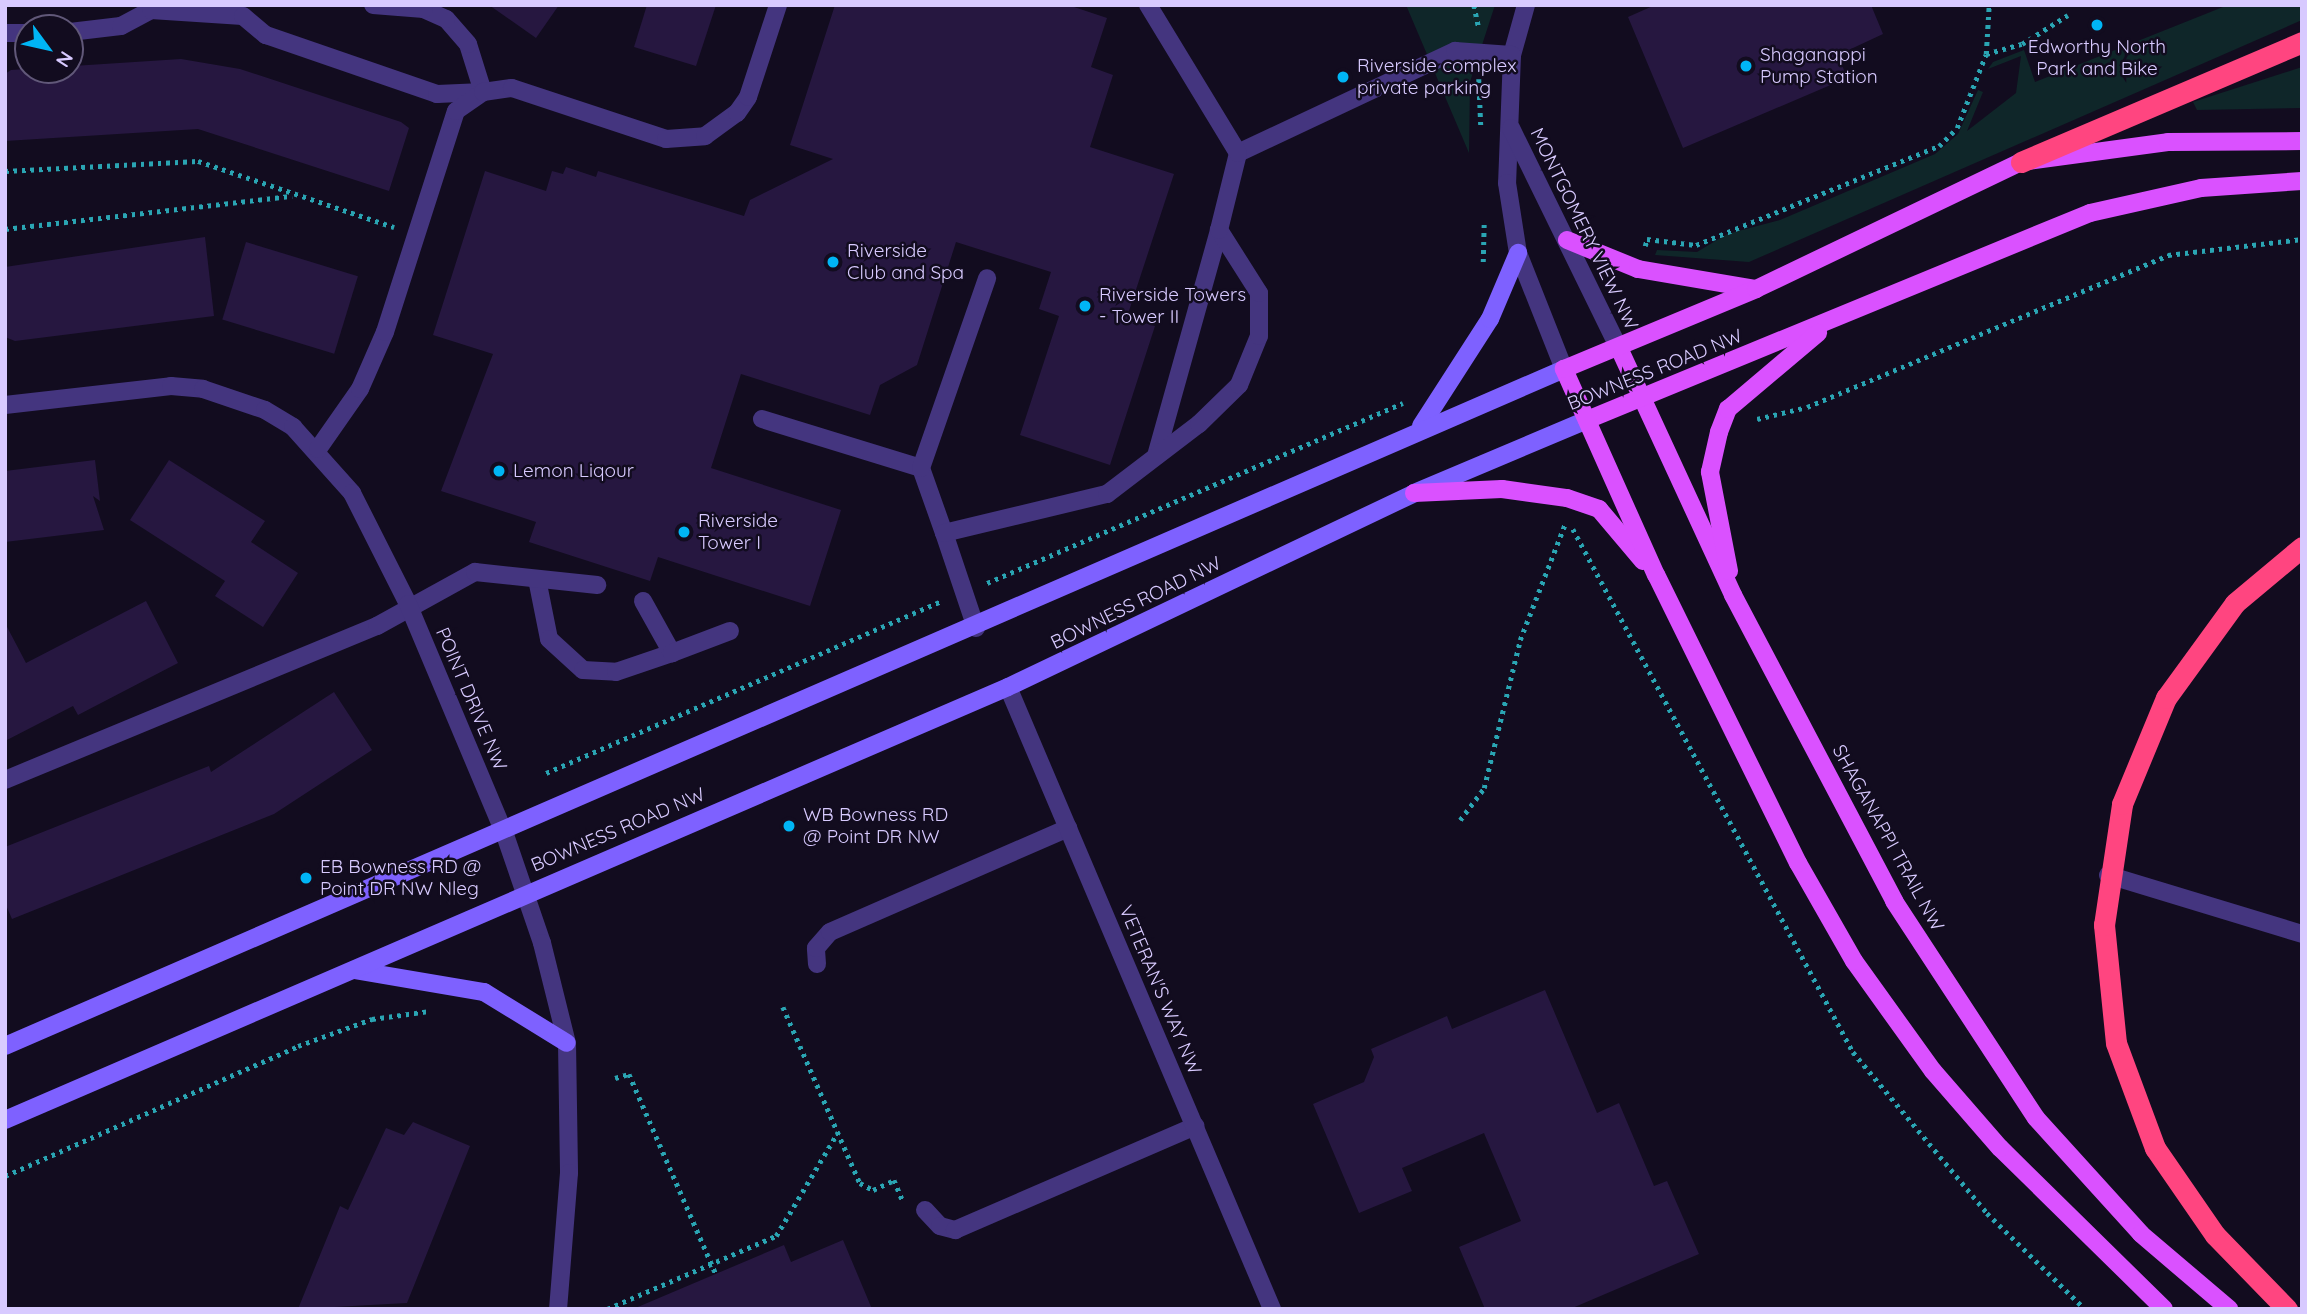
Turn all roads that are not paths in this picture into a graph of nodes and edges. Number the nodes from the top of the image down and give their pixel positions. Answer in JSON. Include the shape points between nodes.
{"nodes":[{"id":1,"x":258,"y":5,"type":"edge"},
{"id":2,"x":373,"y":5,"type":"edge"},
{"id":3,"x":778,"y":5,"type":"edge"},
{"id":4,"x":1148,"y":5,"type":"edge"},
{"id":5,"x":1526,"y":5,"type":"edge"},
{"id":6,"x":148,"y":8,"type":"edge"},
{"id":7,"x":243,"y":16,"type":"junction"},
{"id":8,"x":84,"y":30,"type":"edge"},
{"id":9,"x":2302,"y":41,"type":"edge"},
{"id":10,"x":1512,"y":55,"type":"junction"},
{"id":11,"x":484,"y":92,"type":"junction"},
{"id":12,"x":1511,"y":128,"type":"junction"},
{"id":13,"x":2302,"y":141,"type":"edge"},
{"id":14,"x":1238,"y":153,"type":"junction"},
{"id":15,"x":2021,"y":162,"type":"junction"},
{"id":16,"x":2302,"y":181,"type":"edge"},
{"id":17,"x":1219,"y":230,"type":"junction"},
{"id":18,"x":1567,"y":240,"type":"junction"},
{"id":19,"x":1518,"y":253,"type":"junction"},
{"id":20,"x":987,"y":278,"type":"dead end"},
{"id":21,"x":1756,"y":289,"type":"junction"},
{"id":22,"x":1830,"y":323,"type":"junction"},
{"id":23,"x":1619,"y":348,"type":"junction"},
{"id":24,"x":1564,"y":369,"type":"junction"},
{"id":25,"x":1640,"y":398,"type":"junction"},
{"id":26,"x":5,"y":405,"type":"edge"},
{"id":27,"x":762,"y":419,"type":"dead end"},
{"id":28,"x":1587,"y":420,"type":"junction"},
{"id":29,"x":1421,"y":426,"type":"junction"},
{"id":30,"x":318,"y":449,"type":"junction"},
{"id":31,"x":1156,"y":456,"type":"junction"},
{"id":32,"x":921,"y":468,"type":"junction"},
{"id":33,"x":1414,"y":493,"type":"junction"},
{"id":34,"x":944,"y":533,"type":"junction"},
{"id":35,"x":2302,"y":547,"type":"edge"},
{"id":36,"x":1656,"y":575,"type":"junction"},
{"id":37,"x":537,"y":579,"type":"junction"},
{"id":38,"x":597,"y":585,"type":"dead end"},
{"id":39,"x":1733,"y":595,"type":"junction"},
{"id":40,"x":643,"y":601,"type":"dead end"},
{"id":41,"x":408,"y":604,"type":"junction"},
{"id":42,"x":976,"y":628,"type":"junction"},
{"id":43,"x":730,"y":631,"type":"dead end"},
{"id":44,"x":672,"y":653,"type":"junction"},
{"id":45,"x":1008,"y":687,"type":"junction"},
{"id":46,"x":5,"y":780,"type":"edge"},
{"id":47,"x":1068,"y":828,"type":"junction"},
{"id":48,"x":505,"y":832,"type":"junction"},
{"id":49,"x":2108,"y":876,"type":"junction"},
{"id":50,"x":528,"y":891,"type":"junction"},
{"id":51,"x":2302,"y":934,"type":"edge"},
{"id":52,"x":817,"y":964,"type":"dead end"},
{"id":53,"x":354,"y":970,"type":"junction"},
{"id":54,"x":567,"y":1043,"type":"junction"},
{"id":55,"x":5,"y":1046,"type":"edge"},
{"id":56,"x":5,"y":1120,"type":"edge"},
{"id":57,"x":1195,"y":1126,"type":"junction"},
{"id":58,"x":925,"y":1210,"type":"dead end"},
{"id":59,"x":558,"y":1309,"type":"edge"},
{"id":60,"x":1272,"y":1309,"type":"edge"},
{"id":61,"x":2164,"y":1309,"type":"edge"},
{"id":62,"x":2229,"y":1309,"type":"edge"},
{"id":63,"x":2287,"y":1309,"type":"edge"}],
"edges":[{"from":1,"to":7,"type":"street"},
{"from":2,"to":11,"type":"street","via":[[424,9],[446,19],[468,44]]},
{"from":3,"to":11,"type":"street","via":[[748,97],[722,126],[705,135],[666,139],[527,90]]},
{"from":4,"to":14,"type":"street"},
{"from":5,"to":10,"type":"street","name":"MONTGOMERY VIEW NW"},
{"from":6,"to":7,"type":"street"},
{"from":6,"to":8,"type":"street","via":[[121,26]]},
{"from":7,"to":11,"type":"street","via":[[266,34],[437,94]]},
{"from":9,"to":15,"type":"highway"},
{"from":10,"to":12,"type":"street","name":"MONTGOMERY VIEW NW"},
{"from":10,"to":14,"type":"street","via":[[1455,51]]},
{"from":11,"to":30,"type":"street","via":[[447,126],[386,332],[360,389]]},
{"from":12,"to":18,"type":"street","name":"MONTGOMERY VIEW NW"},
{"from":12,"to":19,"type":"street","name":"MONTGOMERY VIEW NW","via":[[1507,183]]},
{"from":13,"to":15,"type":"main road","name":"BOWNESS ROAD NW","via":[[2168,142]]},
{"from":14,"to":17,"type":"street"},
{"from":15,"to":21,"type":"main road","name":"BOWNESS ROAD NW"},
{"from":16,"to":22,"type":"main road","name":"BOWNESS ROAD NW","via":[[2201,188],[2090,213]]},
{"from":17,"to":31,"type":"street"},
{"from":17,"to":31,"type":"street","via":[[1259,293],[1259,336],[1239,385]]},
{"from":18,"to":21,"type":"main road","via":[[1638,269]]},
{"from":18,"to":23,"type":"street","name":"MONTGOMERY VIEW NW"},
{"from":19,"to":24,"type":"street","name":"MONTGOMERY VIEW NW"},
{"from":19,"to":29,"type":"main road","via":[[1490,318]]},
{"from":20,"to":32,"type":"street"},
{"from":21,"to":23,"type":"main road","name":"BOWNESS ROAD NW"},
{"from":22,"to":25,"type":"main road","name":"BOWNESS ROAD NW"},
{"from":22,"to":39,"type":"main road","via":[[1728,410],[1719,432],[1710,472]]},
{"from":23,"to":24,"type":"main road","name":"BOWNESS ROAD NW"},
{"from":23,"to":25,"type":"main road","name":"SHAGANAPPI TRAIL NW"},
{"from":24,"to":28,"type":"main road"},
{"from":24,"to":29,"type":"main road","name":"BOWNESS ROAD NW"},
{"from":25,"to":28,"type":"main road","name":"BOWNESS ROAD NW"},
{"from":25,"to":39,"type":"main road","name":"SHAGANAPPI TRAIL NW"},
{"from":26,"to":30,"type":"street","name":"POINT DRIVE NW","via":[[171,386],[203,389],[265,410]]},
{"from":27,"to":32,"type":"street"},
{"from":28,"to":33,"type":"main road","name":"BOWNESS ROAD NW"},
{"from":28,"to":36,"type":"main road"},
{"from":29,"to":42,"type":"main road","name":"BOWNESS ROAD NW"},
{"from":30,"to":41,"type":"street","name":"POINT DRIVE NW","via":[[352,493]]},
{"from":31,"to":34,"type":"street","via":[[1107,494]]},
{"from":32,"to":34,"type":"street"},
{"from":33,"to":36,"type":"main road","via":[[1502,489],[1567,498],[1599,509]]},
{"from":33,"to":45,"type":"main road","name":"BOWNESS ROAD NW"},
{"from":34,"to":42,"type":"street"},
{"from":35,"to":49,"type":"highway","via":[[2235,603],[2166,698],[2122,804]]},
{"from":36,"to":61,"type":"main road","via":[[1798,863],[1854,961],[1933,1071],[2000,1148]]},
{"from":37,"to":38,"type":"street"},
{"from":37,"to":41,"type":"street","via":[[475,572]]},
{"from":37,"to":44,"type":"street","via":[[550,639],[583,670],[616,673]]},
{"from":39,"to":62,"type":"main road","name":"SHAGANAPPI TRAIL NW","via":[[1894,901],[2036,1118],[2141,1234]]},
{"from":40,"to":44,"type":"street"},
{"from":41,"to":46,"type":"street","via":[[377,626]]},
{"from":41,"to":48,"type":"street","name":"POINT DRIVE NW"},
{"from":42,"to":48,"type":"main road","name":"BOWNESS ROAD NW"},
{"from":43,"to":44,"type":"street"},
{"from":45,"to":47,"type":"street","name":"VETERAN'S WAY NW"},
{"from":45,"to":50,"type":"main road","name":"BOWNESS ROAD NW"},
{"from":47,"to":52,"type":"street","via":[[830,932],[816,948]]},
{"from":47,"to":57,"type":"street","name":"VETERAN'S WAY NW"},
{"from":48,"to":50,"type":"street","name":"POINT DRIVE NW"},
{"from":48,"to":55,"type":"main road","name":"BOWNESS ROAD NW"},
{"from":49,"to":51,"type":"street"},
{"from":49,"to":63,"type":"highway","via":[[2104,925],[2116,1043],[2146,1127],[2215,1235]]},
{"from":50,"to":53,"type":"main road","name":"BOWNESS ROAD NW"},
{"from":50,"to":54,"type":"street","name":"POINT DRIVE NW"},
{"from":53,"to":54,"type":"main road","via":[[484,992]]},
{"from":53,"to":56,"type":"main road","name":"BOWNESS ROAD NW"},
{"from":54,"to":59,"type":"street","name":"POINT DRIVE NW","via":[[569,1173]]},
{"from":57,"to":58,"type":"street","via":[[955,1230],[940,1226]]},
{"from":57,"to":60,"type":"street","name":"VETERAN'S WAY NW"}]}
